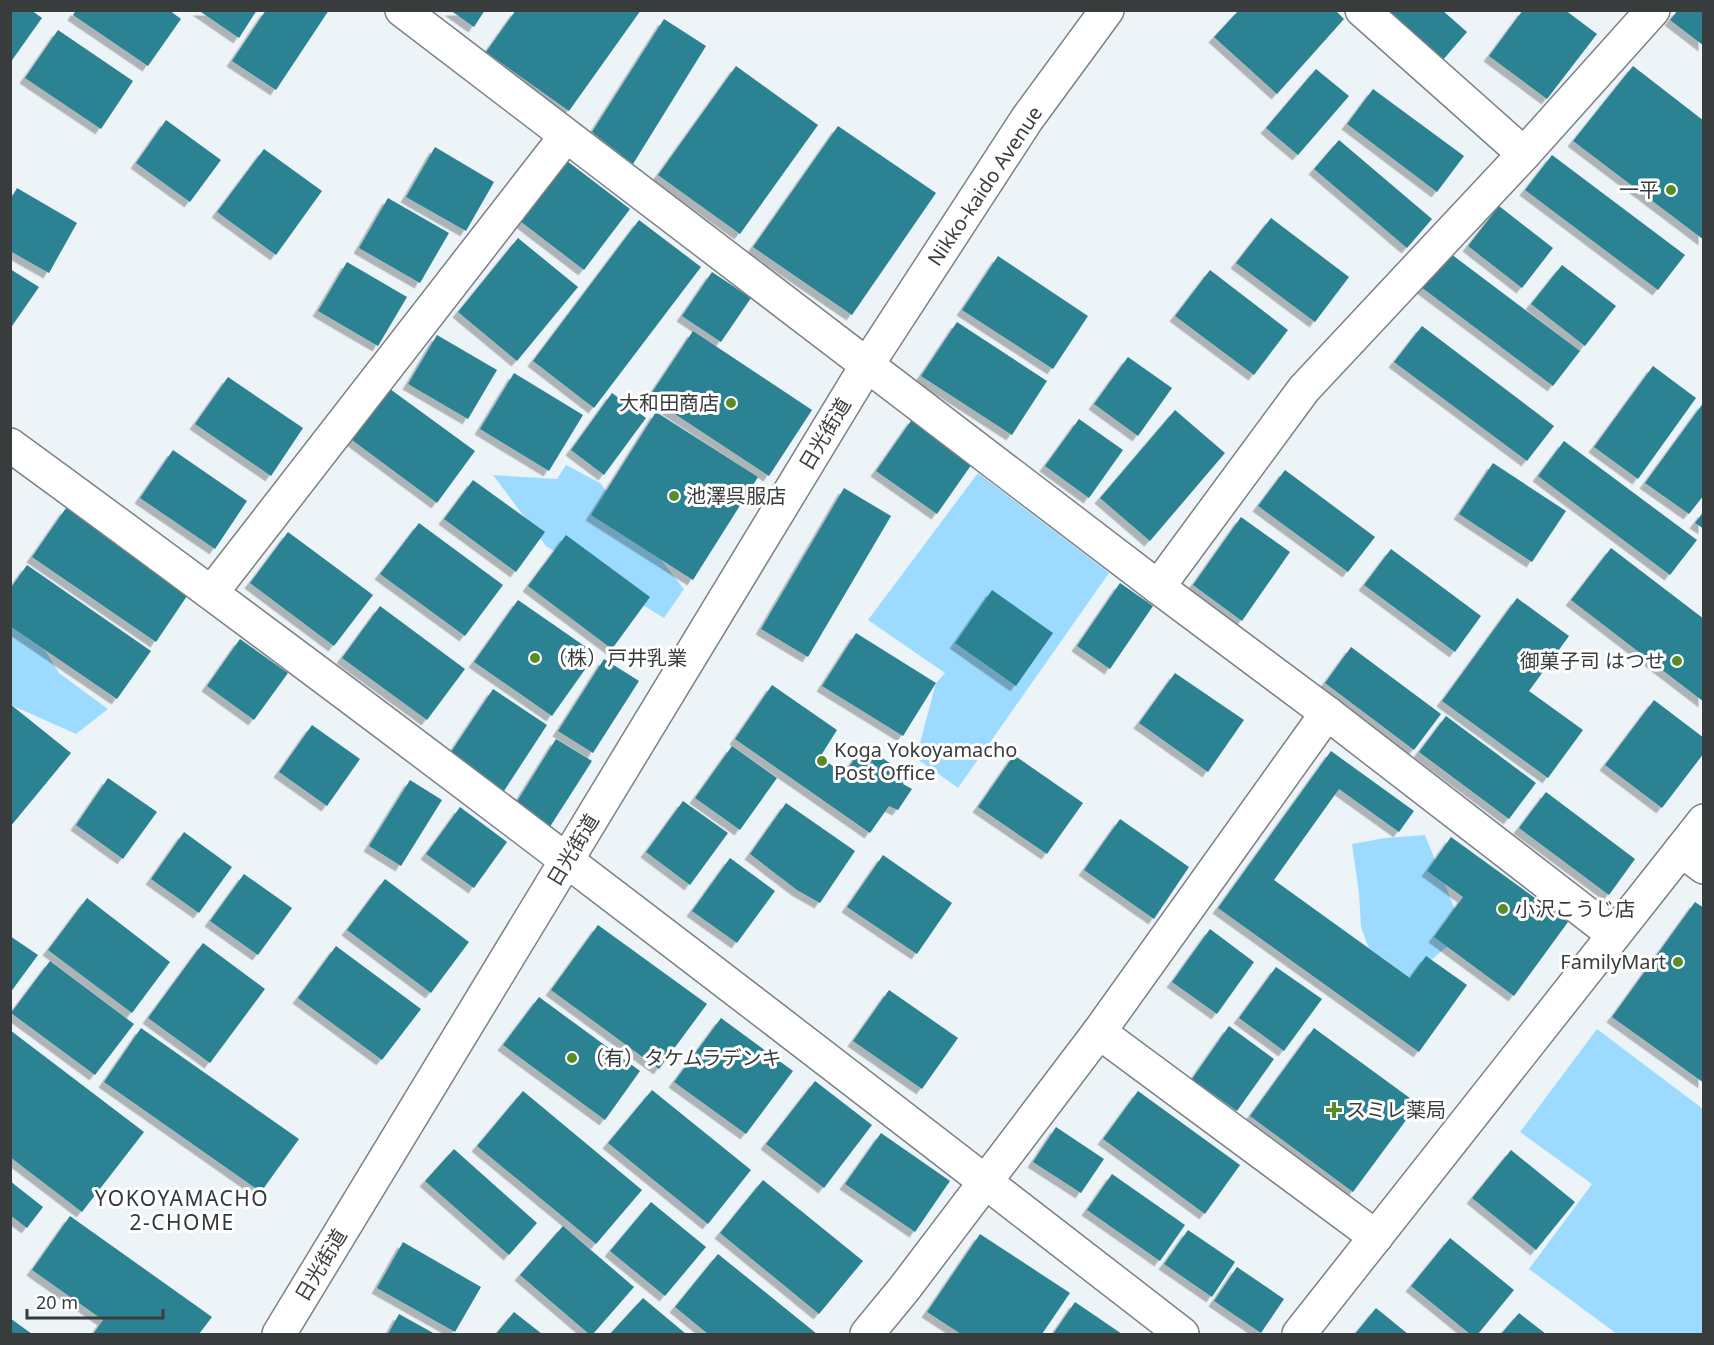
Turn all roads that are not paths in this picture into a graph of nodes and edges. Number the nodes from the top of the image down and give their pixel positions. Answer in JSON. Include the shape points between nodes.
{"nodes":[{"id":1,"x":402,"y":10,"type":"edge"},
{"id":2,"x":1107,"y":10,"type":"edge"},
{"id":3,"x":1362,"y":10,"type":"edge"},
{"id":4,"x":1653,"y":10,"type":"edge"},
{"id":5,"x":566,"y":136,"type":"junction"},
{"id":6,"x":1524,"y":154,"type":"junction"},
{"id":7,"x":867,"y":365,"type":"junction"},
{"id":8,"x":10,"y":445,"type":"edge"},
{"id":9,"x":1158,"y":587,"type":"junction"},
{"id":10,"x":212,"y":592,"type":"junction"},
{"id":11,"x":1328,"y":713,"type":"junction"},
{"id":12,"x":1704,"y":822,"type":"edge"},
{"id":13,"x":1692,"y":858,"type":"edge"},
{"id":14,"x":566,"y":861,"type":"junction"},
{"id":15,"x":1613,"y":934,"type":"junction"},
{"id":16,"x":1099,"y":1032,"type":"junction"},
{"id":17,"x":985,"y":1181,"type":"junction"},
{"id":18,"x":1376,"y":1237,"type":"junction"},
{"id":19,"x":279,"y":1335,"type":"edge"},
{"id":20,"x":867,"y":1335,"type":"edge"},
{"id":21,"x":1182,"y":1335,"type":"edge"},
{"id":22,"x":1299,"y":1335,"type":"edge"}],
"edges":[{"from":1,"to":5,"type":"street"},
{"from":2,"to":7,"type":"street","name":"Nikko-kaido Avenue","via":[[1027,119]]},
{"from":3,"to":6,"type":"street"},
{"from":4,"to":6,"type":"street"},
{"from":5,"to":7,"type":"street"},
{"from":5,"to":10,"type":"street"},
{"from":6,"to":9,"type":"street","via":[[1304,389]]},
{"from":7,"to":9,"type":"street"},
{"from":7,"to":14,"type":"street","name":"日光街道"},
{"from":8,"to":10,"type":"street"},
{"from":9,"to":11,"type":"street"},
{"from":10,"to":14,"type":"street"},
{"from":11,"to":15,"type":"street"},
{"from":11,"to":16,"type":"street"},
{"from":12,"to":13,"type":"street"},
{"from":13,"to":15,"type":"street"},
{"from":14,"to":17,"type":"street"},
{"from":14,"to":19,"type":"street","name":"日光街道"},
{"from":15,"to":18,"type":"street"},
{"from":16,"to":17,"type":"street"},
{"from":16,"to":18,"type":"street"},
{"from":17,"to":20,"type":"street"},
{"from":17,"to":21,"type":"street"},
{"from":18,"to":22,"type":"street"}]}
